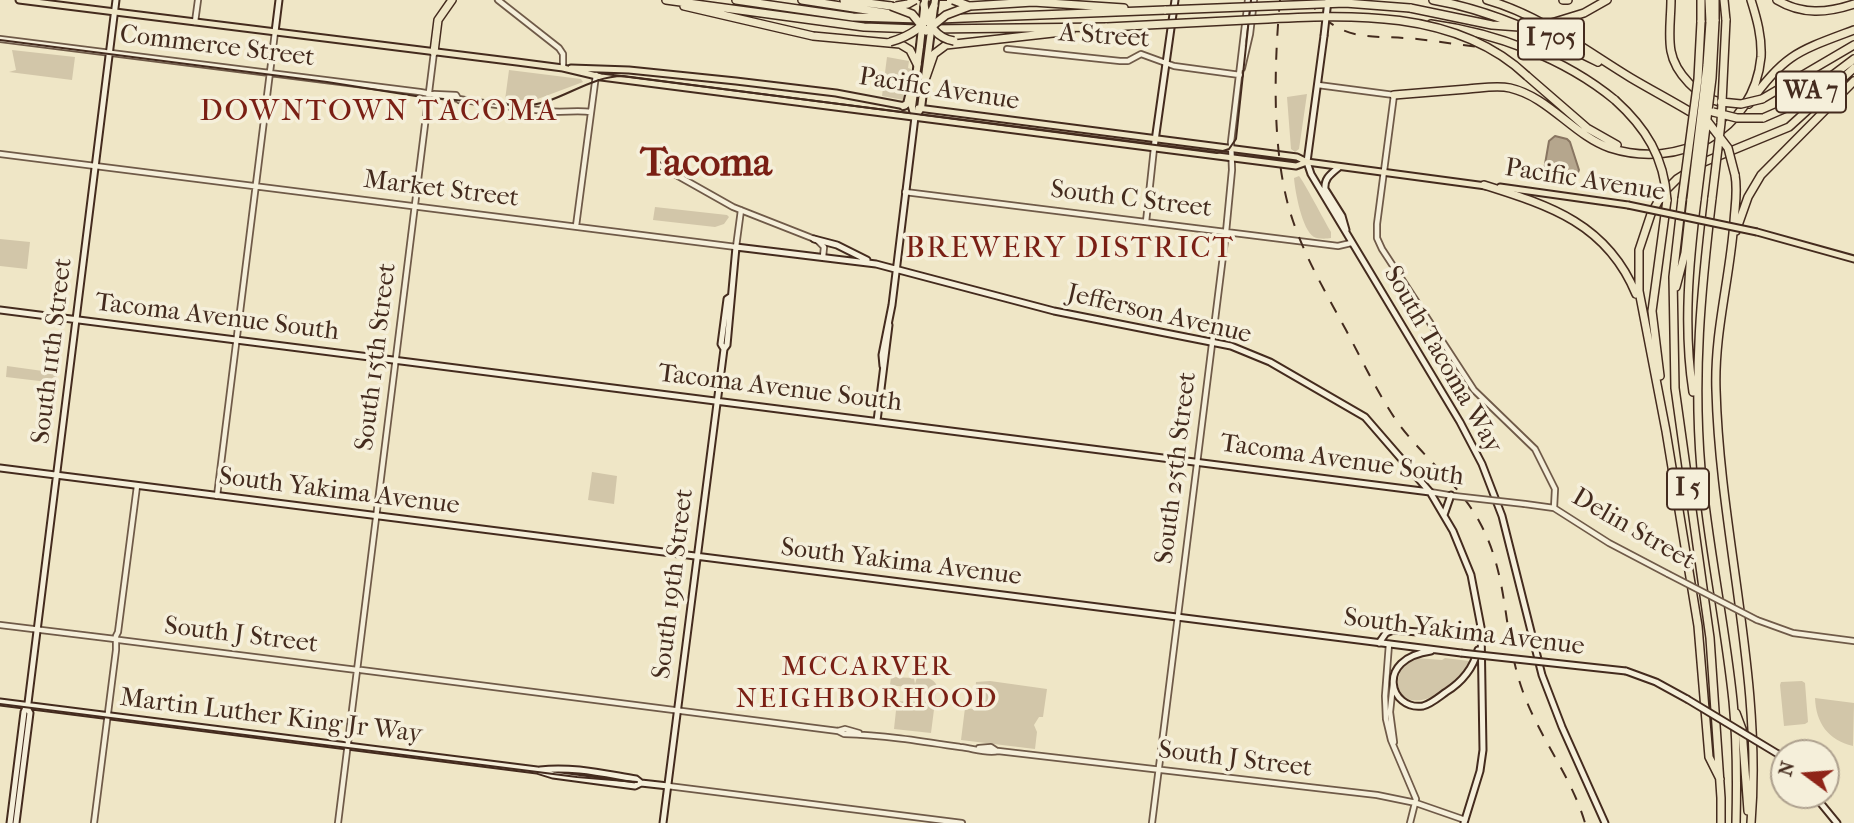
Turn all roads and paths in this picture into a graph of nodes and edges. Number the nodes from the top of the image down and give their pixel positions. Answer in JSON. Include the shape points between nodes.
{"nodes":[{"id":1,"x":19,"y":0,"type":"edge"},
{"id":2,"x":116,"y":0,"type":"edge"},
{"id":3,"x":198,"y":0,"type":"edge"},
{"id":4,"x":279,"y":0,"type":"edge"},
{"id":5,"x":452,"y":0,"type":"edge"},
{"id":6,"x":498,"y":0,"type":"edge"},
{"id":7,"x":656,"y":0,"type":"edge"},
{"id":8,"x":666,"y":0,"type":"edge"},
{"id":9,"x":736,"y":0,"type":"edge"},
{"id":10,"x":802,"y":0,"type":"edge"},
{"id":11,"x":844,"y":0,"type":"edge"},
{"id":12,"x":915,"y":0,"type":"edge"},
{"id":13,"x":953,"y":0,"type":"edge"},
{"id":14,"x":1175,"y":0,"type":"edge"},
{"id":15,"x":1248,"y":0,"type":"edge"},
{"id":16,"x":1254,"y":0,"type":"edge"},
{"id":17,"x":1326,"y":0,"type":"edge"},
{"id":18,"x":1433,"y":0,"type":"edge"},
{"id":19,"x":1487,"y":0,"type":"edge"},
{"id":20,"x":1607,"y":0,"type":"edge"},
{"id":21,"x":1671,"y":0,"type":"edge"},
{"id":22,"x":1701,"y":0,"type":"edge"},
{"id":23,"x":1709,"y":0,"type":"edge"},
{"id":24,"x":1715,"y":0,"type":"edge"},
{"id":25,"x":1724,"y":0,"type":"edge"},
{"id":26,"x":1751,"y":0,"type":"edge"},
{"id":27,"x":1777,"y":0,"type":"edge"},
{"id":28,"x":35,"y":1,"type":"edge"},
{"id":29,"x":854,"y":1,"type":"edge"},
{"id":30,"x":925,"y":3,"type":"edge"},
{"id":31,"x":934,"y":3,"type":"edge"},
{"id":32,"x":1854,"y":4,"type":"edge"},
{"id":33,"x":891,"y":6,"type":"junction"},
{"id":34,"x":970,"y":6,"type":"junction"},
{"id":35,"x":1271,"y":6,"type":"junction"},
{"id":36,"x":1166,"y":10,"type":"junction"},
{"id":37,"x":115,"y":12,"type":"junction"},
{"id":38,"x":941,"y":19,"type":"junction"},
{"id":39,"x":1406,"y":21,"type":"junction"},
{"id":40,"x":195,"y":22,"type":"junction"},
{"id":41,"x":1709,"y":22,"type":"junction"},
{"id":42,"x":927,"y":25,"type":"junction"},
{"id":43,"x":1854,"y":30,"type":"edge"},
{"id":44,"x":1038,"y":31,"type":"junction"},
{"id":45,"x":275,"y":32,"type":"junction"},
{"id":46,"x":0,"y":39,"type":"edge"},
{"id":47,"x":890,"y":42,"type":"junction"},
{"id":48,"x":954,"y":42,"type":"junction"},
{"id":49,"x":1854,"y":45,"type":"edge"},
{"id":50,"x":920,"y":46,"type":"joint"},
{"id":51,"x":929,"y":46,"type":"joint"},
{"id":52,"x":1007,"y":49,"type":"dead end"},
{"id":53,"x":110,"y":52,"type":"junction"},
{"id":54,"x":434,"y":52,"type":"junction"},
{"id":55,"x":1854,"y":58,"type":"edge"},
{"id":56,"x":1166,"y":63,"type":"junction"},
{"id":57,"x":917,"y":67,"type":"junction"},
{"id":58,"x":563,"y":68,"type":"junction"},
{"id":59,"x":597,"y":68,"type":"junction"},
{"id":60,"x":1854,"y":68,"type":"edge"},
{"id":61,"x":270,"y":73,"type":"junction"},
{"id":62,"x":1240,"y":75,"type":"junction"},
{"id":63,"x":596,"y":76,"type":"junction"},
{"id":64,"x":926,"y":77,"type":"junction"},
{"id":65,"x":1630,"y":78,"type":"junction"},
{"id":66,"x":1854,"y":81,"type":"edge"},
{"id":67,"x":1318,"y":85,"type":"junction"},
{"id":68,"x":1648,"y":88,"type":"junction"},
{"id":69,"x":429,"y":94,"type":"junction"},
{"id":70,"x":1394,"y":95,"type":"junction"},
{"id":71,"x":903,"y":106,"type":"junction"},
{"id":72,"x":912,"y":107,"type":"junction"},
{"id":73,"x":920,"y":108,"type":"junction"},
{"id":74,"x":1740,"y":111,"type":"junction"},
{"id":75,"x":591,"y":112,"type":"junction"},
{"id":76,"x":915,"y":117,"type":"junction"},
{"id":77,"x":1156,"y":139,"type":"junction"},
{"id":78,"x":1154,"y":148,"type":"junction"},
{"id":79,"x":1231,"y":148,"type":"junction"},
{"id":80,"x":1651,"y":153,"type":"junction"},
{"id":81,"x":0,"y":154,"type":"edge"},
{"id":82,"x":1232,"y":158,"type":"junction"},
{"id":83,"x":1307,"y":162,"type":"junction"},
{"id":84,"x":655,"y":163,"type":"dead end"},
{"id":85,"x":96,"y":166,"type":"junction"},
{"id":86,"x":1339,"y":167,"type":"junction"},
{"id":87,"x":1384,"y":172,"type":"junction"},
{"id":88,"x":256,"y":186,"type":"junction"},
{"id":89,"x":1484,"y":186,"type":"junction"},
{"id":90,"x":905,"y":192,"type":"junction"},
{"id":91,"x":1694,"y":199,"type":"junction"},
{"id":92,"x":415,"y":206,"type":"junction"},
{"id":93,"x":741,"y":210,"type":"junction"},
{"id":94,"x":1146,"y":222,"type":"junction"},
{"id":95,"x":576,"y":227,"type":"junction"},
{"id":96,"x":1226,"y":232,"type":"junction"},
{"id":97,"x":1733,"y":238,"type":"junction"},
{"id":98,"x":814,"y":239,"type":"junction"},
{"id":99,"x":1350,"y":241,"type":"junction"},
{"id":100,"x":736,"y":247,"type":"junction"},
{"id":101,"x":823,"y":257,"type":"junction"},
{"id":102,"x":1854,"y":258,"type":"edge"},
{"id":103,"x":876,"y":264,"type":"junction"},
{"id":104,"x":896,"y":271,"type":"junction"},
{"id":105,"x":1672,"y":303,"type":"junction"},
{"id":106,"x":0,"y":310,"type":"edge"},
{"id":107,"x":77,"y":320,"type":"junction"},
{"id":108,"x":1648,"y":338,"type":"junction"},
{"id":109,"x":236,"y":340,"type":"junction"},
{"id":110,"x":1212,"y":341,"type":"junction"},
{"id":111,"x":396,"y":360,"type":"junction"},
{"id":112,"x":717,"y":401,"type":"junction"},
{"id":113,"x":1698,"y":416,"type":"junction"},
{"id":114,"x":877,"y":421,"type":"junction"},
{"id":115,"x":1666,"y":431,"type":"junction"},
{"id":116,"x":1197,"y":461,"type":"junction"},
{"id":117,"x":0,"y":468,"type":"edge"},
{"id":118,"x":57,"y":475,"type":"junction"},
{"id":119,"x":137,"y":486,"type":"junction"},
{"id":120,"x":1430,"y":492,"type":"junction"},
{"id":121,"x":217,"y":496,"type":"junction"},
{"id":122,"x":1453,"y":496,"type":"junction"},
{"id":123,"x":1554,"y":508,"type":"junction"},
{"id":124,"x":1444,"y":515,"type":"junction"},
{"id":125,"x":377,"y":516,"type":"junction"},
{"id":126,"x":697,"y":556,"type":"junction"},
{"id":127,"x":1178,"y":617,"type":"junction"},
{"id":128,"x":0,"y":625,"type":"edge"},
{"id":129,"x":37,"y":629,"type":"junction"},
{"id":130,"x":1481,"y":633,"type":"junction"},
{"id":131,"x":117,"y":640,"type":"junction"},
{"id":132,"x":1481,"y":641,"type":"junction"},
{"id":133,"x":1854,"y":642,"type":"edge"},
{"id":134,"x":1379,"y":643,"type":"junction"},
{"id":135,"x":1389,"y":644,"type":"junction"},
{"id":136,"x":1441,"y":650,"type":"junction"},
{"id":137,"x":358,"y":670,"type":"junction"},
{"id":138,"x":1393,"y":683,"type":"junction"},
{"id":139,"x":0,"y":702,"type":"edge"},
{"id":140,"x":1733,"y":702,"type":"junction"},
{"id":141,"x":27,"y":706,"type":"junction"},
{"id":142,"x":678,"y":710,"type":"junction"},
{"id":143,"x":108,"y":716,"type":"junction"},
{"id":144,"x":347,"y":746,"type":"junction"},
{"id":145,"x":1395,"y":749,"type":"junction"},
{"id":146,"x":1770,"y":749,"type":"edge"},
{"id":147,"x":1158,"y":771,"type":"junction"},
{"id":148,"x":1720,"y":779,"type":"junction"},
{"id":149,"x":668,"y":786,"type":"junction"},
{"id":150,"x":1416,"y":803,"type":"junction"},
{"id":151,"x":1826,"y":809,"type":"edge"},
{"id":152,"x":1464,"y":821,"type":"edge"},
{"id":153,"x":10,"y":823,"type":"edge"},
{"id":154,"x":16,"y":823,"type":"edge"},
{"id":155,"x":94,"y":823,"type":"edge"},
{"id":156,"x":338,"y":823,"type":"edge"},
{"id":157,"x":663,"y":823,"type":"edge"},
{"id":158,"x":962,"y":823,"type":"edge"},
{"id":159,"x":1152,"y":823,"type":"edge"},
{"id":160,"x":1410,"y":823,"type":"edge"},
{"id":161,"x":1605,"y":823,"type":"edge"},
{"id":162,"x":1720,"y":823,"type":"edge"},
{"id":163,"x":1735,"y":823,"type":"edge"},
{"id":164,"x":1750,"y":823,"type":"edge"},
{"id":165,"x":1837,"y":823,"type":"edge"}],
"edges":[{"from":1,"to":28,"type":"main road","name":"Pacific Avenue"},
{"from":2,"to":37,"type":"main road","name":"South 11th Street"},
{"from":3,"to":40,"type":"street"},
{"from":4,"to":45,"type":"main road"},
{"from":5,"to":54,"type":"highway","via":[[440,15]]},
{"from":6,"to":58,"type":"street","via":[[559,48]]},
{"from":7,"to":47,"type":"highway","via":[[806,35]]},
{"from":8,"to":44,"type":"highway","via":[[874,28]]},
{"from":9,"to":38,"type":"highway","via":[[874,19]]},
{"from":10,"to":38,"type":"highway"},
{"from":11,"to":29,"type":"highway"},
{"from":12,"to":33,"type":"highway","bridge":true},
{"from":13,"to":34,"type":"highway","bridge":true},
{"from":14,"to":56,"type":"main road"},
{"from":15,"to":62,"type":"street"},
{"from":16,"to":62,"type":"street"},
{"from":17,"to":35,"type":"highway","bridge":true},
{"from":17,"to":67,"type":"main road","bridge":true},
{"from":18,"to":65,"type":"highway","number":"I 705","via":[[1514,23]]},
{"from":19,"to":65,"type":"highway","via":[[1566,37]]},
{"from":20,"to":35,"type":"highway","bridge":true,"via":[[1570,19],[1538,26],[1506,26],[1387,6]]},
{"from":21,"to":49,"type":"highway","bridge":true,"via":[[1672,57],[1689,83],[1720,102],[1762,99]]},
{"from":22,"to":41,"type":"highway","number":"I 5"},
{"from":23,"to":41,"type":"highway","number":"I 5"},
{"from":24,"to":41,"type":"highway","number":"I 5"},
{"from":25,"to":113,"type":"highway","number":"I 5","bridge":true,"via":[[1721,123],[1697,348]]},
{"from":26,"to":74,"type":"highway","via":[[1761,39],[1760,58]]},
{"from":27,"to":32,"type":"highway","via":[[1818,12]]},
{"from":28,"to":37,"type":"main road","name":"Pacific Avenue"},
{"from":29,"to":33,"type":"highway"},
{"from":30,"to":42,"type":"highway","bridge":true},
{"from":31,"to":42,"type":"highway","bridge":true},
{"from":33,"to":42,"type":"highway","bridge":true,"via":[[908,11]]},
{"from":34,"to":36,"type":"highway","via":[[1033,2]]},
{"from":34,"to":42,"type":"highway","bridge":true},
{"from":35,"to":36,"type":"highway","bridge":true},
{"from":36,"to":38,"type":"highway"},
{"from":37,"to":40,"type":"main road","name":"Pacific Avenue"},
{"from":37,"to":53,"type":"main road","name":"South 11th Street"},
{"from":39,"to":44,"type":"highway","bridge":true,"via":[[1310,16]]},
{"from":39,"to":80,"type":"highway","bridge":true,"via":[[1484,46],[1514,63],[1599,136]]},
{"from":39,"to":115,"type":"highway","bridge":true,"via":[[1495,38],[1549,60],[1595,85],[1632,116],[1651,140],[1667,200],[1652,311]]},
{"from":40,"to":45,"type":"main road","name":"Pacific Avenue"},
{"from":41,"to":91,"type":"highway","number":"I 5","bridge":true,"via":[[1712,78]]},
{"from":41,"to":105,"type":"highway","number":"I 5","bridge":true,"via":[[1682,199]]},
{"from":42,"to":47,"type":"highway","bridge":true},
{"from":42,"to":48,"type":"highway","bridge":true},
{"from":42,"to":50,"type":"highway","bridge":true},
{"from":42,"to":51,"type":"highway","bridge":true},
{"from":43,"to":74,"type":"highway","via":[[1787,59]]},
{"from":44,"to":48,"type":"highway"},
{"from":45,"to":54,"type":"main road","name":"Pacific Avenue"},
{"from":45,"to":61,"type":"street"},
{"from":46,"to":53,"type":"street","name":"Commerce Street"},
{"from":47,"to":57,"type":"highway","bridge":true,"via":[[905,46],[915,56]]},
{"from":48,"to":64,"type":"highway","bridge":true,"via":[[934,54]]},
{"from":50,"to":57,"type":"highway"},
{"from":51,"to":64,"type":"highway"},
{"from":52,"to":56,"type":"street","name":"A Street","via":[[1124,62],[1141,54]]},
{"from":53,"to":61,"type":"street","name":"Commerce Street"},
{"from":53,"to":85,"type":"main road","name":"South 11th Street"},
{"from":54,"to":58,"type":"main road","name":"Pacific Avenue"},
{"from":54,"to":69,"type":"street","name":"South 15th Street"},
{"from":55,"to":68,"type":"highway","number":"WA 7","bridge":true,"via":[[1793,105],[1763,118],[1713,112]]},
{"from":56,"to":62,"type":"street","name":"A Street"},
{"from":56,"to":77,"type":"main road"},
{"from":57,"to":71,"type":"highway"},
{"from":57,"to":72,"type":"highway"},
{"from":58,"to":59,"type":"main road","name":"Pacific Avenue"},
{"from":58,"to":63,"type":"main road","name":"Pacific Avenue"},
{"from":59,"to":63,"type":"street"},
{"from":59,"to":71,"type":"main road","name":"Pacific Avenue","via":[[836,93]]},
{"from":60,"to":108,"type":"highway","via":[[1789,127],[1704,162],[1663,193],[1646,223],[1637,262]]},
{"from":61,"to":69,"type":"street","name":"Commerce Street"},
{"from":61,"to":88,"type":"street"},
{"from":62,"to":79,"type":"street","name":"South 25th Street"},
{"from":63,"to":75,"type":"street"},
{"from":63,"to":76,"type":"main road","name":"Pacific Avenue"},
{"from":64,"to":73,"type":"highway"},
{"from":65,"to":68,"type":"highway","number":"I 705"},
{"from":66,"to":97,"type":"highway","via":[[1761,176]]},
{"from":67,"to":70,"type":"street"},
{"from":67,"to":83,"type":"main road"},
{"from":68,"to":97,"type":"highway","bridge":true,"via":[[1708,122],[1728,148],[1737,197]]},
{"from":69,"to":75,"type":"street","name":"Commerce Street","via":[[549,112]]},
{"from":69,"to":92,"type":"street","name":"South 15th Street"},
{"from":70,"to":80,"type":"highway","via":[[1510,88],[1535,99],[1603,145]]},
{"from":70,"to":87,"type":"street"},
{"from":71,"to":72,"type":"main road","name":"Pacific Avenue"},
{"from":72,"to":73,"type":"main road","name":"Pacific Avenue"},
{"from":72,"to":76,"type":"highway"},
{"from":73,"to":76,"type":"highway"},
{"from":73,"to":77,"type":"main road","name":"Pacific Avenue"},
{"from":74,"to":80,"type":"highway","via":[[1706,140],[1678,151]]},
{"from":75,"to":95,"type":"street"},
{"from":76,"to":78,"type":"main road","name":"Pacific Avenue"},
{"from":76,"to":90,"type":"main road"},
{"from":77,"to":78,"type":"main road"},
{"from":77,"to":79,"type":"main road","name":"Pacific Avenue"},
{"from":78,"to":82,"type":"main road","name":"Pacific Avenue"},
{"from":78,"to":94,"type":"street"},
{"from":79,"to":82,"type":"street","name":"South 25th Street"},
{"from":79,"to":83,"type":"main road","name":"Pacific Avenue"},
{"from":81,"to":85,"type":"street","name":"Market Street"},
{"from":82,"to":83,"type":"main road","name":"Pacific Avenue","via":[[1296,166]]},
{"from":82,"to":96,"type":"street","name":"South 25th Street"},
{"from":83,"to":86,"type":"main road","name":"Pacific Avenue"},
{"from":83,"to":99,"type":"main road","name":"South Tacoma Way"},
{"from":84,"to":93,"type":"street"},
{"from":85,"to":88,"type":"street","name":"Market Street"},
{"from":85,"to":107,"type":"main road","name":"South 11th Street"},
{"from":86,"to":87,"type":"main road","name":"Pacific Avenue"},
{"from":86,"to":99,"type":"main road","via":[[1326,178],[1325,189],[1342,216]]},
{"from":87,"to":89,"type":"main road","name":"Pacific Avenue"},
{"from":87,"to":123,"type":"street","name":"Delin Street","via":[[1377,224],[1382,249],[1474,390],[1535,449],[1555,489]]},
{"from":88,"to":92,"type":"street","name":"Market Street"},
{"from":88,"to":109,"type":"street"},
{"from":89,"to":102,"type":"main road","name":"Pacific Avenue","bridge":true,"via":[[1628,205]]},
{"from":89,"to":108,"type":"highway","via":[[1567,215],[1596,235],[1625,271]]},
{"from":90,"to":94,"type":"street","name":"South C Street"},
{"from":90,"to":104,"type":"main road"},
{"from":91,"to":105,"type":"highway","number":"I 5"},
{"from":91,"to":113,"type":"highway","number":"I 5","via":[[1688,314],[1689,366]]},
{"from":92,"to":95,"type":"street","name":"Market Street"},
{"from":92,"to":111,"type":"street","name":"South 15th Street"},
{"from":93,"to":98,"type":"street"},
{"from":93,"to":100,"type":"street","name":"South 19th Street"},
{"from":94,"to":96,"type":"street","name":"South C Street"},
{"from":95,"to":100,"type":"street","name":"Market Street"},
{"from":96,"to":99,"type":"street","name":"South C Street","via":[[1338,246]]},
{"from":96,"to":110,"type":"street","name":"South 25th Street"},
{"from":97,"to":164,"type":"highway","via":[[1715,382],[1754,742]]},
{"from":98,"to":101,"type":"street","via":[[824,247]]},
{"from":98,"to":103,"type":"main road"},
{"from":99,"to":161,"type":"main road","name":"South Tacoma Way","via":[[1482,464],[1502,516],[1542,675]]},
{"from":100,"to":101,"type":"main road","name":"Market Street"},
{"from":100,"to":112,"type":"main road","name":"South 19th Street"},
{"from":101,"to":103,"type":"main road","name":"Market Street"},
{"from":103,"to":104,"type":"main road","name":"Jefferson Avenue"},
{"from":104,"to":110,"type":"main road","name":"Jefferson Avenue","via":[[1054,311]]},
{"from":104,"to":114,"type":"main road"},
{"from":105,"to":148,"type":"highway","number":"I 5","via":[[1675,388],[1710,638]]},
{"from":106,"to":107,"type":"main road","name":"Tacoma Avenue South"},
{"from":107,"to":109,"type":"main road","name":"Tacoma Avenue South"},
{"from":107,"to":118,"type":"main road","name":"South 11th Street"},
{"from":108,"to":115,"type":"highway"},
{"from":109,"to":111,"type":"main road","name":"Tacoma Avenue South"},
{"from":109,"to":121,"type":"street"},
{"from":110,"to":116,"type":"street","name":"South 25th Street"},
{"from":110,"to":120,"type":"main road","name":"Jefferson Avenue","via":[[1258,356],[1356,411]]},
{"from":111,"to":112,"type":"main road","name":"Tacoma Avenue South"},
{"from":111,"to":125,"type":"street","name":"South 15th Street"},
{"from":112,"to":114,"type":"main road","name":"Tacoma Avenue South"},
{"from":112,"to":126,"type":"main road","name":"South 19th Street"},
{"from":113,"to":140,"type":"highway","number":"I 5","via":[[1706,512]]},
{"from":114,"to":116,"type":"main road","name":"Tacoma Avenue South"},
{"from":115,"to":148,"type":"highway","via":[[1698,626],[1709,757]]},
{"from":116,"to":120,"type":"main road","name":"Tacoma Avenue South"},
{"from":116,"to":127,"type":"street","name":"South 25th Street"},
{"from":117,"to":118,"type":"main road","name":"South Yakima Avenue"},
{"from":118,"to":119,"type":"main road","name":"South Yakima Avenue"},
{"from":118,"to":129,"type":"main road","name":"South 11th Street"},
{"from":119,"to":121,"type":"main road","name":"South Yakima Avenue"},
{"from":119,"to":131,"type":"street"},
{"from":120,"to":122,"type":"street","name":"Tacoma Avenue South"},
{"from":120,"to":124,"type":"main road","name":"Jefferson Avenue"},
{"from":121,"to":125,"type":"main road","name":"South Yakima Avenue"},
{"from":122,"to":123,"type":"street","name":"Tacoma Avenue South","bridge":true},
{"from":122,"to":124,"type":"main road"},
{"from":123,"to":133,"type":"street","name":"Delin Street","bridge":true,"via":[[1609,543],[1757,620],[1789,631]]},
{"from":124,"to":130,"type":"main road","name":"Jefferson Avenue","via":[[1471,575]]},
{"from":125,"to":126,"type":"main road","name":"South Yakima Avenue"},
{"from":125,"to":137,"type":"street","name":"South 15th Street"},
{"from":126,"to":127,"type":"main road","name":"South Yakima Avenue"},
{"from":126,"to":142,"type":"main road","name":"South 19th Street"},
{"from":127,"to":134,"type":"main road","name":"South Yakima Avenue"},
{"from":127,"to":147,"type":"street","name":"South 25th Street"},
{"from":128,"to":129,"type":"street","name":"South J Street"},
{"from":129,"to":131,"type":"street","name":"South J Street"},
{"from":129,"to":141,"type":"main road","name":"South 11th Street"},
{"from":130,"to":132,"type":"main road","name":"Jefferson Avenue"},
{"from":130,"to":134,"type":"main road","via":[[1393,630]]},
{"from":131,"to":137,"type":"street","name":"South J Street"},
{"from":131,"to":143,"type":"street"},
{"from":132,"to":138,"type":"main road","via":[[1461,681],[1427,705],[1403,701]]},
{"from":132,"to":152,"type":"main road","name":"Jefferson Avenue","via":[[1483,755]]},
{"from":134,"to":135,"type":"main road","name":"South Yakima Avenue"},
{"from":135,"to":136,"type":"main road","name":"South Yakima Avenue"},
{"from":135,"to":145,"type":"street","via":[[1386,713]]},
{"from":136,"to":138,"type":"main road","via":[[1403,660]]},
{"from":136,"to":146,"type":"main road","name":"South Yakima Avenue","bridge":true,"via":[[1626,671],[1656,682]]},
{"from":137,"to":142,"type":"street","name":"South J Street"},
{"from":137,"to":144,"type":"street","name":"South 15th Street"},
{"from":138,"to":145,"type":"street","via":[[1390,712]]},
{"from":139,"to":141,"type":"main road","name":"Martin Luther King Jr Way"},
{"from":140,"to":163,"type":"highway","number":"I 5"},
{"from":140,"to":164,"type":"highway","via":[[1742,729]]},
{"from":141,"to":143,"type":"main road","name":"Martin Luther King Jr Way"},
{"from":141,"to":153,"type":"main road","name":"South 11th Street"},
{"from":141,"to":154,"type":"main road","name":"South 11th Street","via":[[30,713]]},
{"from":142,"to":147,"type":"street","name":"South J Street"},
{"from":142,"to":149,"type":"main road","name":"South 19th Street"},
{"from":143,"to":144,"type":"main road","name":"Martin Luther King Jr Way"},
{"from":143,"to":155,"type":"street"},
{"from":144,"to":149,"type":"main road","name":"Martin Luther King Jr Way","via":[[588,772]]},
{"from":144,"to":156,"type":"street","name":"South 15th Street"},
{"from":145,"to":150,"type":"street"},
{"from":147,"to":150,"type":"street","name":"South J Street"},
{"from":147,"to":159,"type":"street","name":"South 25th Street"},
{"from":148,"to":162,"type":"highway","number":"I 5"},
{"from":149,"to":157,"type":"main road","name":"South 19th Street"},
{"from":149,"to":158,"type":"street","name":"Martin Luther King Jr Way"},
{"from":150,"to":152,"type":"street","name":"South J Street"},
{"from":150,"to":160,"type":"street"},
{"from":151,"to":165,"type":"main road"}]}
